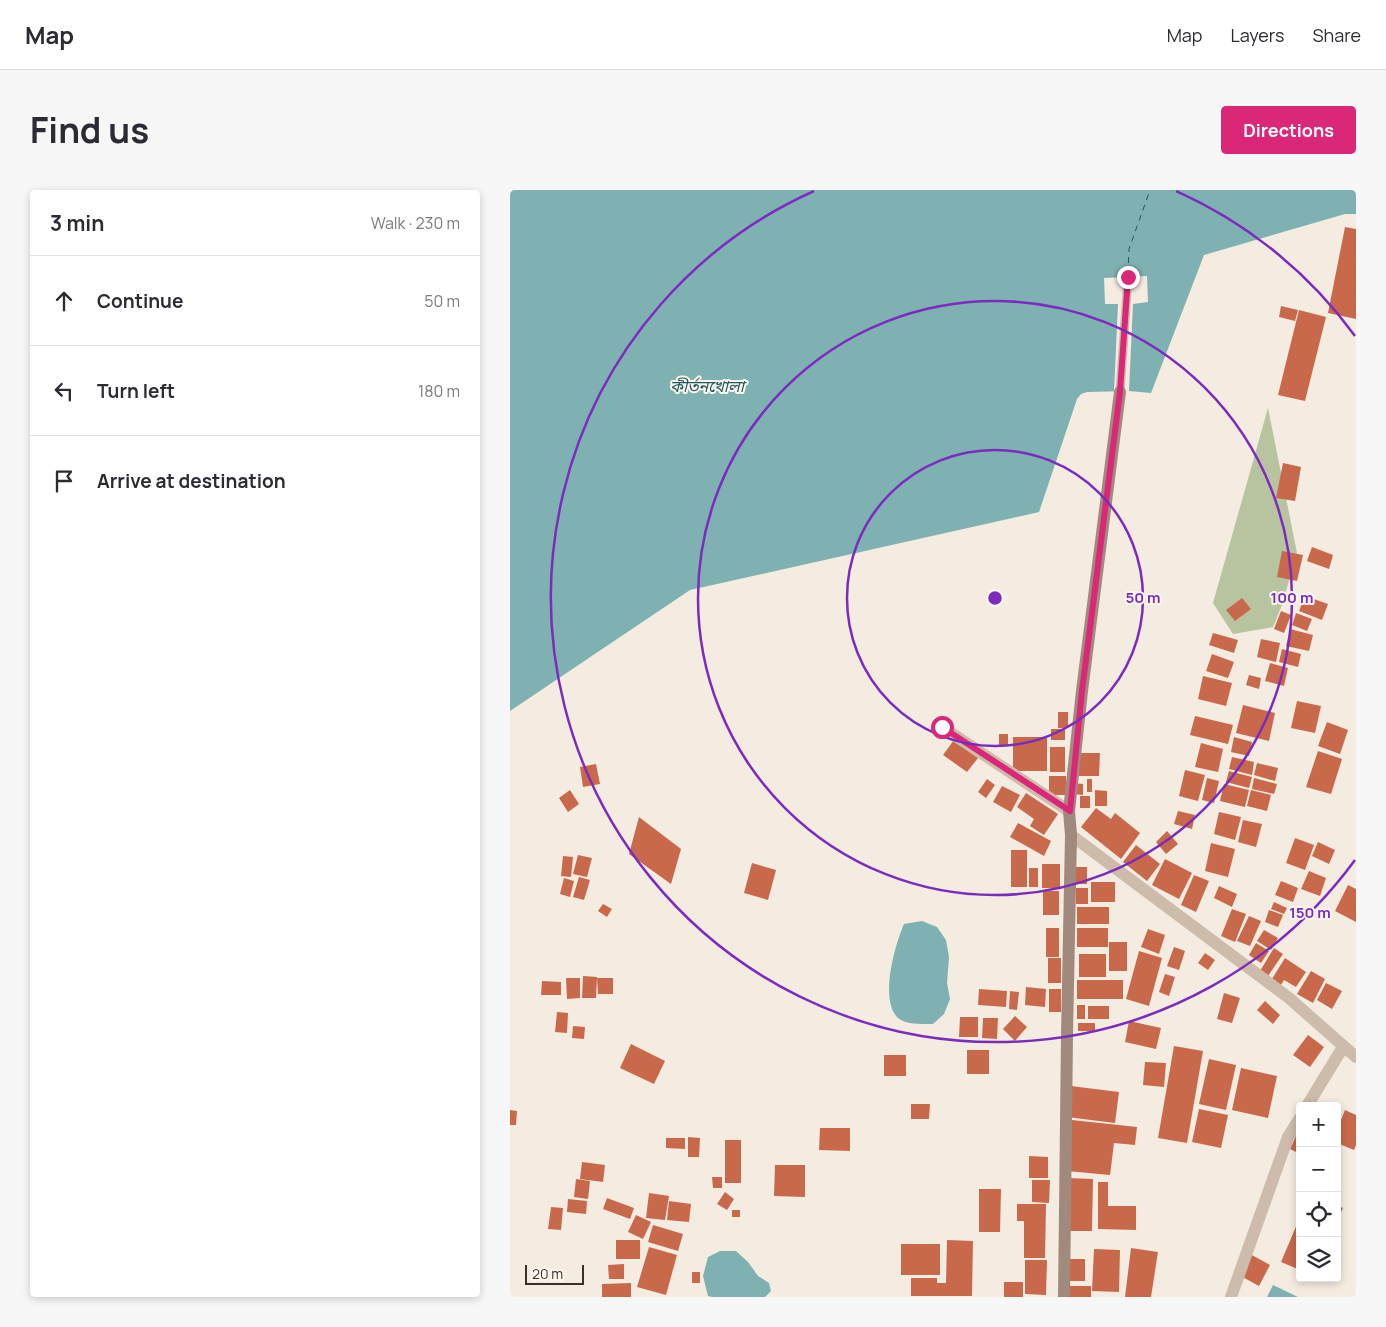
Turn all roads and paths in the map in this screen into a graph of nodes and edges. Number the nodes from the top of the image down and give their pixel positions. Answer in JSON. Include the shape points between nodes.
{"nodes":[{"id":1,"x":1128,"y":277,"type":"dead end"},
{"id":2,"x":1120,"y":392,"type":"joint"},
{"id":3,"x":942,"y":727,"type":"dead end"},
{"id":4,"x":1070,"y":811,"type":"junction"},
{"id":5,"x":1071,"y":835,"type":"junction"},
{"id":6,"x":1343,"y":1047,"type":"junction"},
{"id":7,"x":1356,"y":1057,"type":"edge"},
{"id":8,"x":1309,"y":1102,"type":"edge"},
{"id":9,"x":1296,"y":1124,"type":"edge"},
{"id":10,"x":1064,"y":1297,"type":"edge"},
{"id":11,"x":1230,"y":1297,"type":"edge"}],
"edges":[{"from":1,"to":2,"type":"lane"},
{"from":2,"to":4,"type":"main road"},
{"from":3,"to":4,"type":"street"},
{"from":4,"to":5,"type":"main road"},
{"from":5,"to":6,"type":"street","via":[[1289,998]]},
{"from":5,"to":10,"type":"main road"},
{"from":6,"to":7,"type":"street"},
{"from":6,"to":8,"type":"street"},
{"from":9,"to":11,"type":"street","via":[[1288,1137]]}]}
